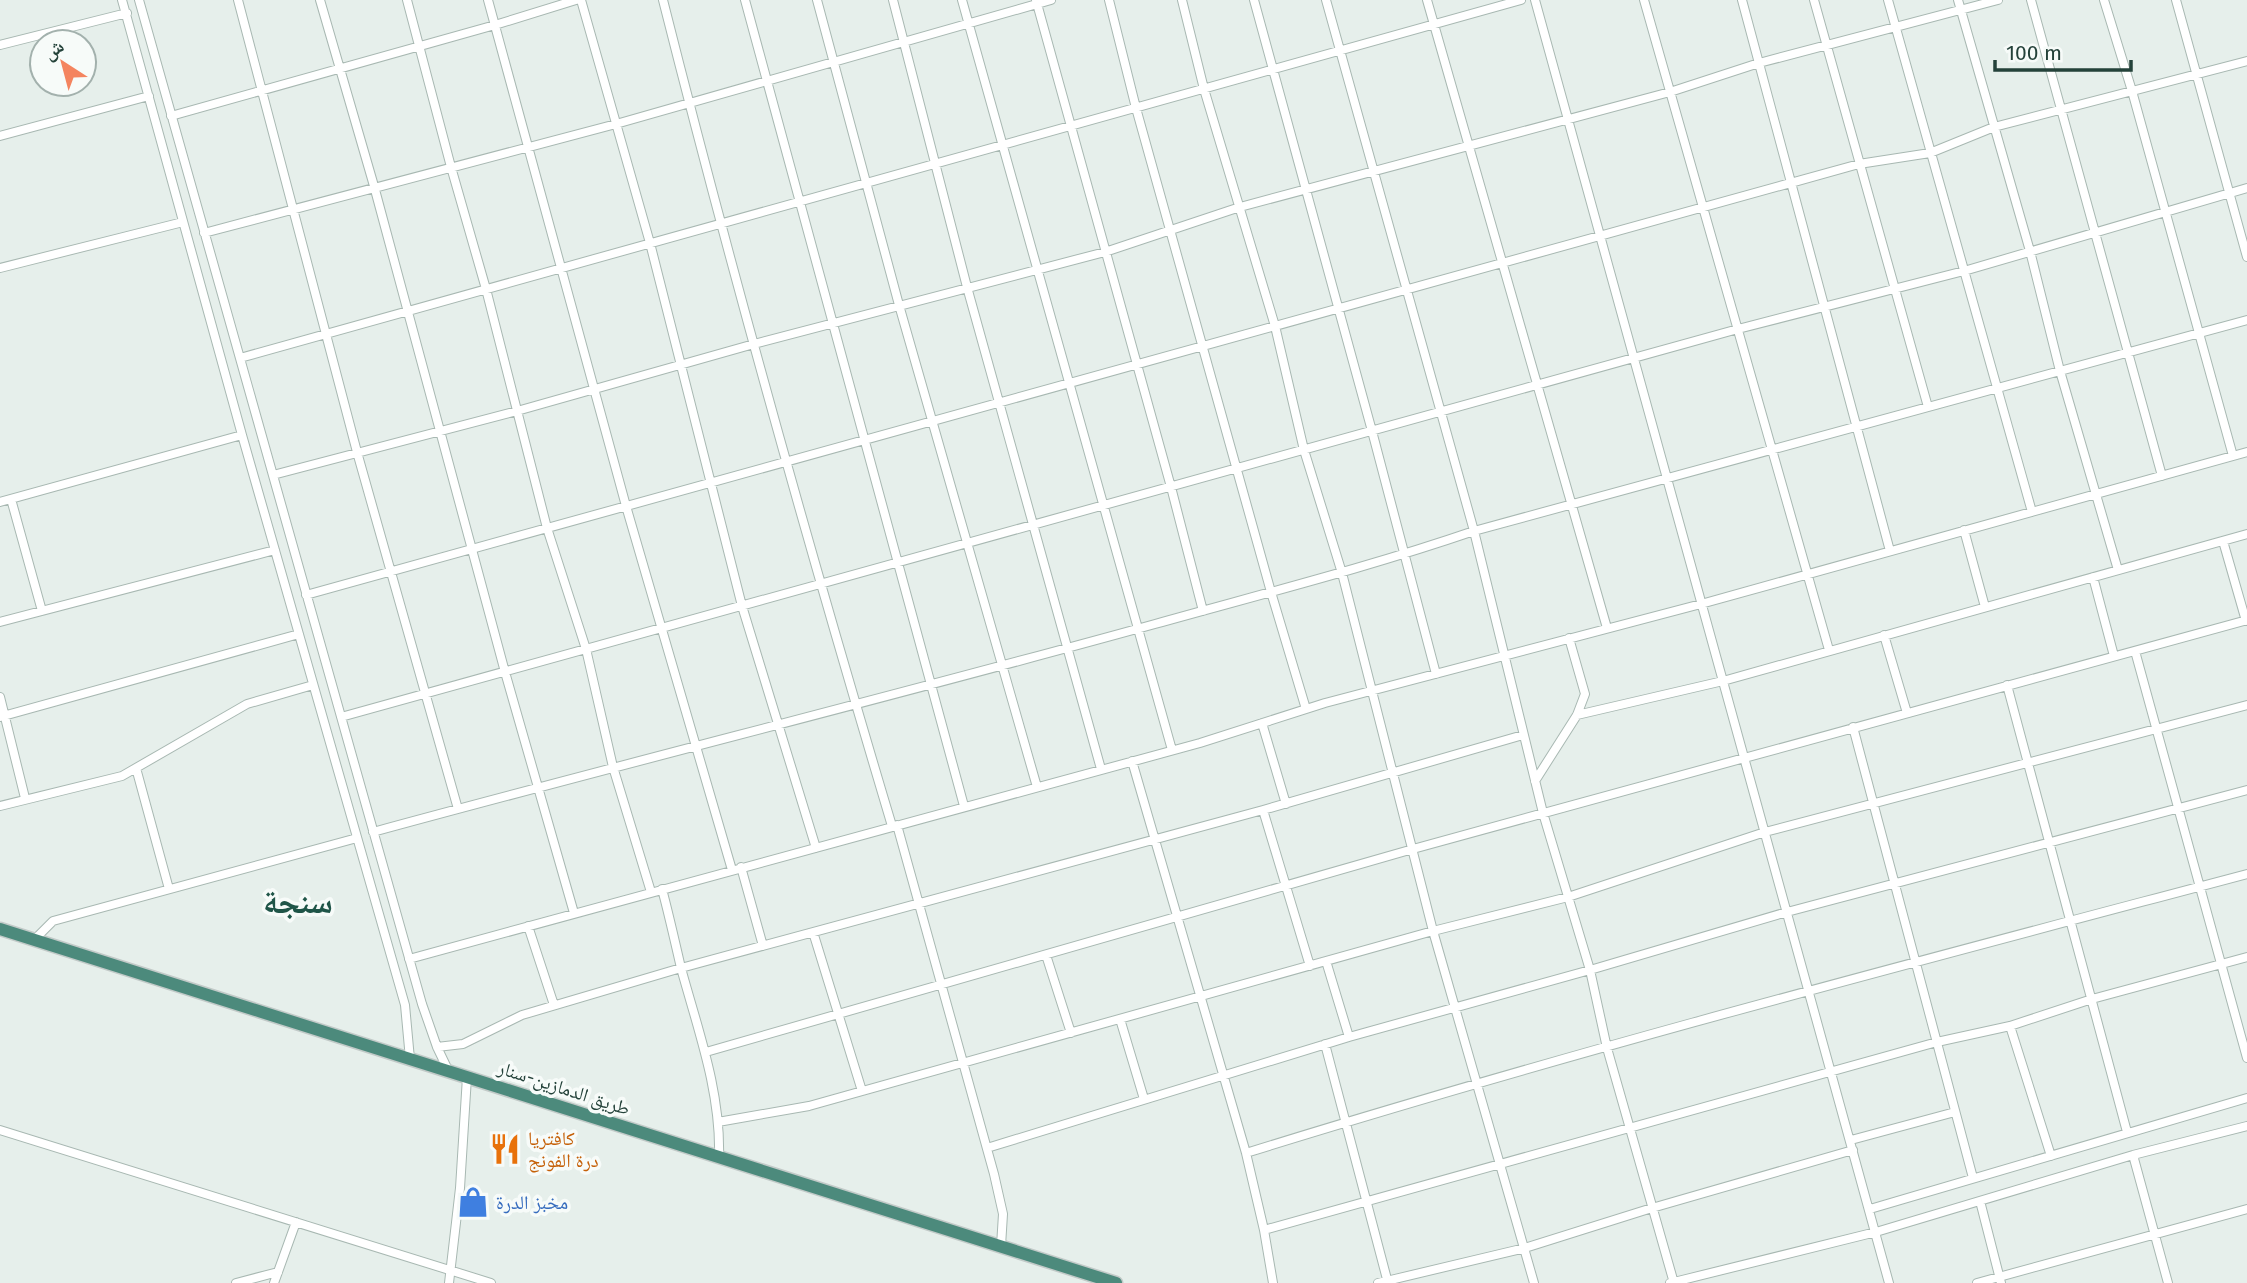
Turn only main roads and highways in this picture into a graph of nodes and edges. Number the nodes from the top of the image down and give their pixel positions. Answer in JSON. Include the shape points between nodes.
{"nodes":[{"id":1,"x":0,"y":929,"type":"edge"},
{"id":2,"x":1116,"y":1283,"type":"edge"}],
"edges":[{"from":1,"to":2,"type":"highway","name":"طريق الدمازين-سنار"}]}
